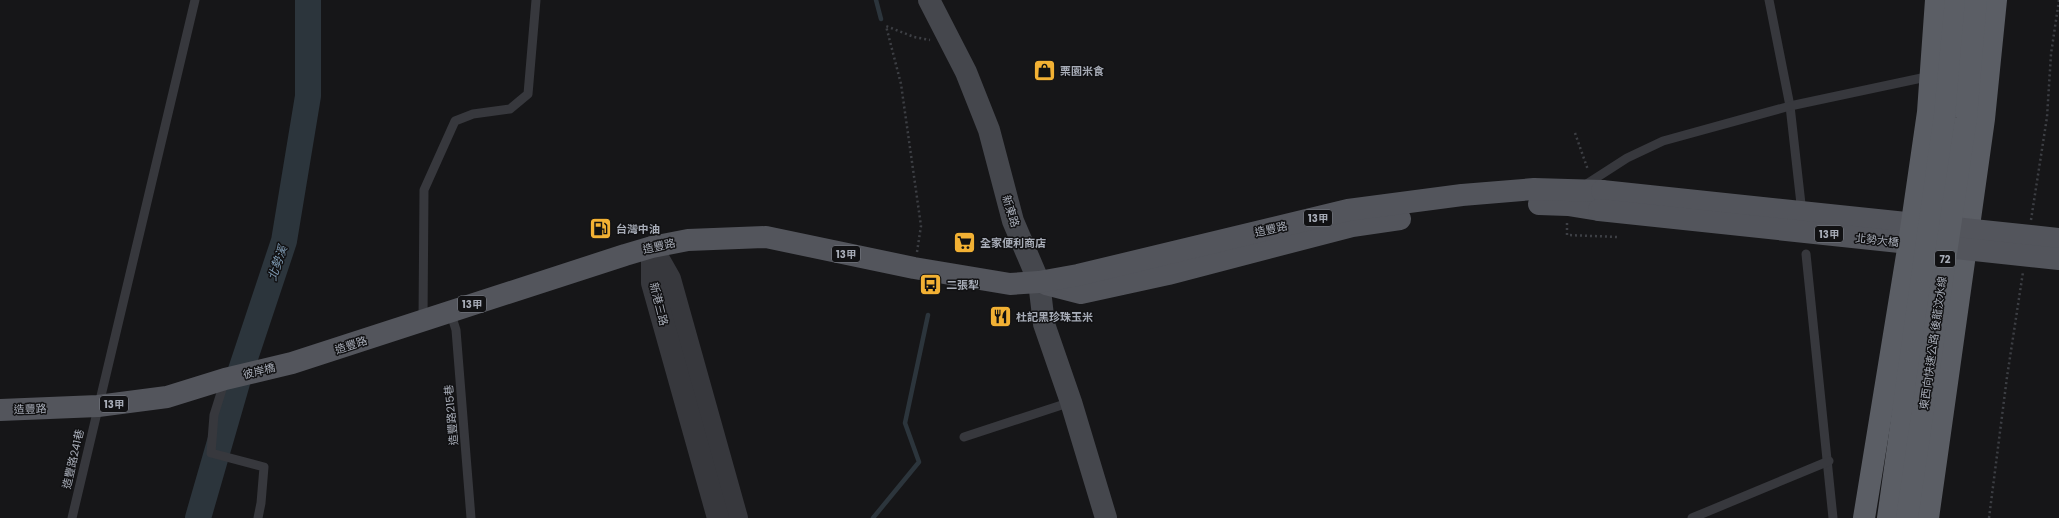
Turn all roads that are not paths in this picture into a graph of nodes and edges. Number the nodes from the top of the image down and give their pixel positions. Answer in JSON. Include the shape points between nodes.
{"nodes":[{"id":1,"x":195,"y":0,"type":"edge"},
{"id":2,"x":536,"y":0,"type":"edge"},
{"id":3,"x":929,"y":0,"type":"edge"},
{"id":4,"x":1769,"y":0,"type":"edge"},
{"id":5,"x":1936,"y":0,"type":"edge"},
{"id":6,"x":1956,"y":0,"type":"edge"},
{"id":7,"x":1976,"y":0,"type":"edge"},
{"id":8,"x":1996,"y":0,"type":"edge"},
{"id":9,"x":1958,"y":70,"type":"dead end"},
{"id":10,"x":1790,"y":106,"type":"junction"},
{"id":11,"x":1588,"y":195,"type":"junction"},
{"id":12,"x":1801,"y":204,"type":"dead end"},
{"id":13,"x":1910,"y":233,"type":"junction"},
{"id":14,"x":1967,"y":239,"type":"junction"},
{"id":15,"x":2059,"y":239,"type":"edge"},
{"id":16,"x":652,"y":247,"type":"junction"},
{"id":17,"x":1806,"y":254,"type":"dead end"},
{"id":18,"x":2059,"y":259,"type":"edge"},
{"id":19,"x":1039,"y":282,"type":"junction"},
{"id":20,"x":450,"y":311,"type":"junction"},
{"id":21,"x":423,"y":322,"type":"junction"},
{"id":22,"x":292,"y":363,"type":"joint"},
{"id":23,"x":225,"y":379,"type":"junction"},
{"id":24,"x":1071,"y":402,"type":"junction"},
{"id":25,"x":98,"y":406,"type":"junction"},
{"id":26,"x":0,"y":410,"type":"edge"},
{"id":27,"x":964,"y":437,"type":"dead end"},
{"id":28,"x":1829,"y":461,"type":"junction"},
{"id":29,"x":72,"y":518,"type":"edge"},
{"id":30,"x":258,"y":518,"type":"edge"},
{"id":31,"x":472,"y":518,"type":"edge"},
{"id":32,"x":718,"y":518,"type":"edge"},
{"id":33,"x":737,"y":518,"type":"edge"},
{"id":34,"x":1106,"y":518,"type":"edge"},
{"id":35,"x":1692,"y":518,"type":"edge"},
{"id":36,"x":1833,"y":518,"type":"edge"},
{"id":37,"x":1864,"y":518,"type":"edge"},
{"id":38,"x":1888,"y":518,"type":"edge"},
{"id":39,"x":1907,"y":518,"type":"edge"},
{"id":40,"x":1928,"y":518,"type":"edge"}],
"edges":[{"from":1,"to":25,"type":"lane","name":"造豐路241巷"},
{"from":2,"to":21,"type":"lane","via":[[528,94],[510,110],[473,114],[455,121],[424,190]]},
{"from":3,"to":19,"type":"main road","name":"新東路","via":[[966,72],[989,130],[1013,221]]},
{"from":4,"to":10,"type":"lane"},
{"from":5,"to":13,"type":"highway","bridge":true,"via":[[1928,112]]},
{"from":6,"to":38,"type":"highway","name":"東西向快速公路 後龍汶水線","number":"72","bridge":true,"via":[[1945,114]]},
{"from":7,"to":39,"type":"highway","name":"東西向快速公路 後龍汶水線","number":"72","bridge":true,"via":[[1966,118]]},
{"from":8,"to":14,"type":"highway","via":[[1984,119]]},
{"from":9,"to":10,"type":"lane"},
{"from":10,"to":11,"type":"lane","via":[[1663,141],[1627,158]]},
{"from":10,"to":12,"type":"lane"},
{"from":11,"to":13,"type":"main road","name":"北勢大橋","number":"13甲","bridge":true},
{"from":11,"to":19,"type":"main road","name":"造豐路","number":"13甲","via":[[1536,204],[1464,209],[1352,226],[1168,274],[1082,293]]},
{"from":13,"to":14,"type":"main road","name":"北勢大橋","number":"13甲","bridge":true},
{"from":13,"to":37,"type":"highway","bridge":true},
{"from":14,"to":15,"type":"main road","name":"北勢大橋","number":"13甲","bridge":true},
{"from":14,"to":18,"type":"main road","name":"北勢大橋","number":"13甲","bridge":true},
{"from":14,"to":40,"type":"highway"},
{"from":16,"to":19,"type":"main road","name":"造豐路","number":"13甲","via":[[688,240],[766,238],[914,268],[1010,284]]},
{"from":16,"to":20,"type":"main road","name":"造豐路","number":"13甲"},
{"from":16,"to":32,"type":"street","name":"新港三路","via":[[652,283]]},
{"from":16,"to":33,"type":"street","name":"新港三路","via":[[670,279]]},
{"from":17,"to":28,"type":"lane"},
{"from":19,"to":24,"type":"main road","name":"新東路","via":[[1044,324]]},
{"from":20,"to":21,"type":"main road","name":"造豐路","number":"13甲"},
{"from":20,"to":31,"type":"lane","name":"造豐路215巷","via":[[456,330]]},
{"from":21,"to":22,"type":"main road","name":"造豐路","number":"13甲"},
{"from":22,"to":23,"type":"main road","name":"彼岸橋","number":"13甲"},
{"from":23,"to":25,"type":"main road","name":"造豐路","number":"13甲","via":[[167,396]]},
{"from":23,"to":30,"type":"lane","via":[[214,415],[211,453],[264,467]]},
{"from":24,"to":27,"type":"lane"},
{"from":24,"to":34,"type":"main road","name":"新東路"},
{"from":25,"to":26,"type":"main road","name":"造豐路","number":"13甲"},
{"from":25,"to":29,"type":"lane","name":"造豐路241巷"},
{"from":28,"to":35,"type":"lane"},
{"from":28,"to":36,"type":"lane"}]}
